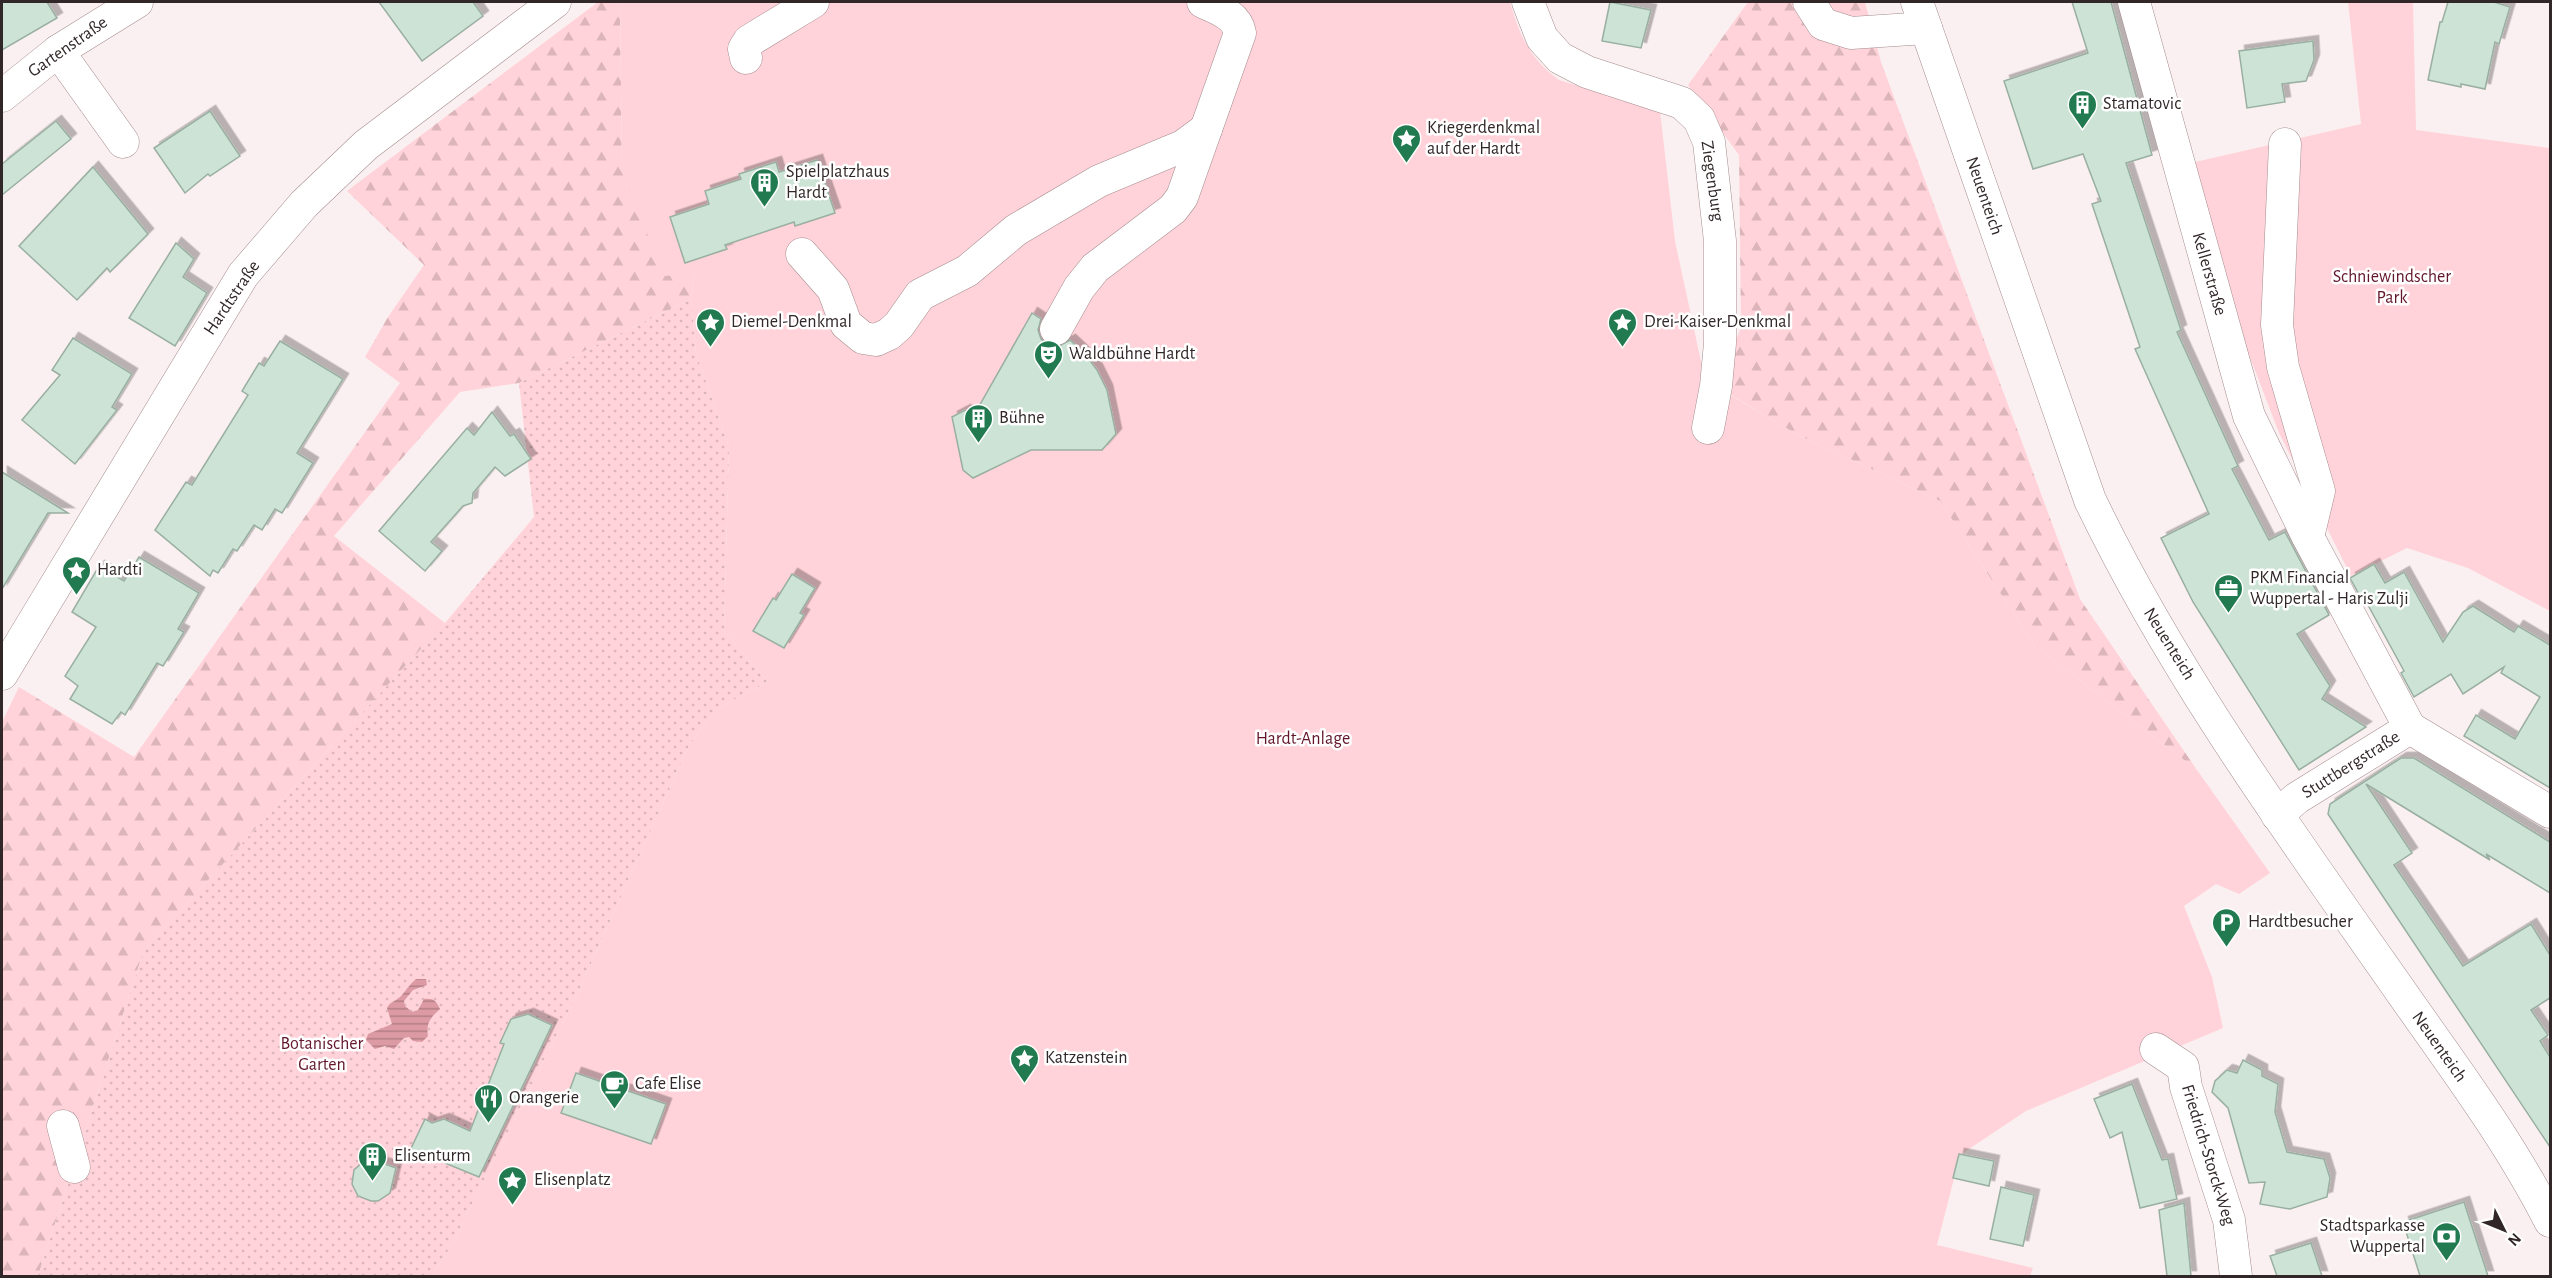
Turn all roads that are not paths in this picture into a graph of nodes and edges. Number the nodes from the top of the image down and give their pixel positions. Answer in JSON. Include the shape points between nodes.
{"nodes":[{"id":1,"x":137,"y":2,"type":"edge"},
{"id":2,"x":555,"y":2,"type":"edge"},
{"id":3,"x":813,"y":2,"type":"edge"},
{"id":4,"x":1203,"y":2,"type":"edge"},
{"id":5,"x":1528,"y":2,"type":"edge"},
{"id":6,"x":1809,"y":2,"type":"edge"},
{"id":7,"x":2134,"y":2,"type":"edge"},
{"id":8,"x":1921,"y":15,"type":"edge"},
{"id":9,"x":58,"y":51,"type":"junction"},
{"id":10,"x":746,"y":58,"type":"dead end"},
{"id":11,"x":2,"y":96,"type":"edge"},
{"id":12,"x":1206,"y":129,"type":"junction"},
{"id":13,"x":123,"y":142,"type":"dead end"},
{"id":14,"x":2285,"y":144,"type":"dead end"},
{"id":15,"x":802,"y":254,"type":"dead end"},
{"id":16,"x":1056,"y":329,"type":"dead end"},
{"id":17,"x":1708,"y":428,"type":"dead end"},
{"id":18,"x":2308,"y":537,"type":"junction"},
{"id":19,"x":2,"y":674,"type":"edge"},
{"id":20,"x":2410,"y":728,"type":"junction"},
{"id":21,"x":2550,"y":812,"type":"edge"},
{"id":22,"x":2277,"y":815,"type":"junction"},
{"id":23,"x":2156,"y":1049,"type":"dead end"},
{"id":24,"x":63,"y":1126,"type":"dead end"},
{"id":25,"x":74,"y":1167,"type":"dead end"},
{"id":26,"x":2550,"y":1221,"type":"edge"},
{"id":27,"x":2236,"y":1276,"type":"edge"}],
"edges":[{"from":1,"to":9,"type":"street","name":"Gartenstraße"},
{"from":2,"to":19,"type":"street","name":"Hardtstraße","via":[[366,145],[304,204],[243,275]]},
{"from":3,"to":10,"type":"street","via":[[749,41],[744,49]]},
{"from":4,"to":12,"type":"street","via":[[1232,18],[1240,33]]},
{"from":5,"to":17,"type":"street","name":"Ziegenburg","via":[[1542,38],[1560,58],[1587,72],[1683,103],[1699,119],[1709,142],[1720,242],[1720,343]]},
{"from":6,"to":8,"type":"street","via":[[1823,24],[1851,33]]},
{"from":7,"to":18,"type":"street","name":"Kellerstraße","via":[[2249,416]]},
{"from":8,"to":22,"type":"street","name":"Neuenteich","via":[[2090,500],[2156,626]]},
{"from":9,"to":11,"type":"street","name":"Gartenstraße"},
{"from":9,"to":13,"type":"street"},
{"from":12,"to":15,"type":"street","via":[[1183,146],[1089,187],[1016,230],[966,271],[920,295],[889,334],[876,340],[863,338],[846,324],[832,289]]},
{"from":12,"to":16,"type":"street","via":[[1177,204],[1095,268]]},
{"from":14,"to":18,"type":"street","via":[[2277,324],[2283,367],[2319,491]]},
{"from":18,"to":20,"type":"street","name":"Kellerstraße"},
{"from":20,"to":21,"type":"street","name":"Stuttbergstraße"},
{"from":20,"to":22,"type":"street","name":"Stuttbergstraße","via":[[2297,798]]},
{"from":22,"to":26,"type":"street","name":"Neuenteich","via":[[2516,1159]]},
{"from":23,"to":27,"type":"street","name":"Friedrich-Storck-Weg","via":[[2183,1067],[2229,1220]]},
{"from":24,"to":25,"type":"street"}]}
